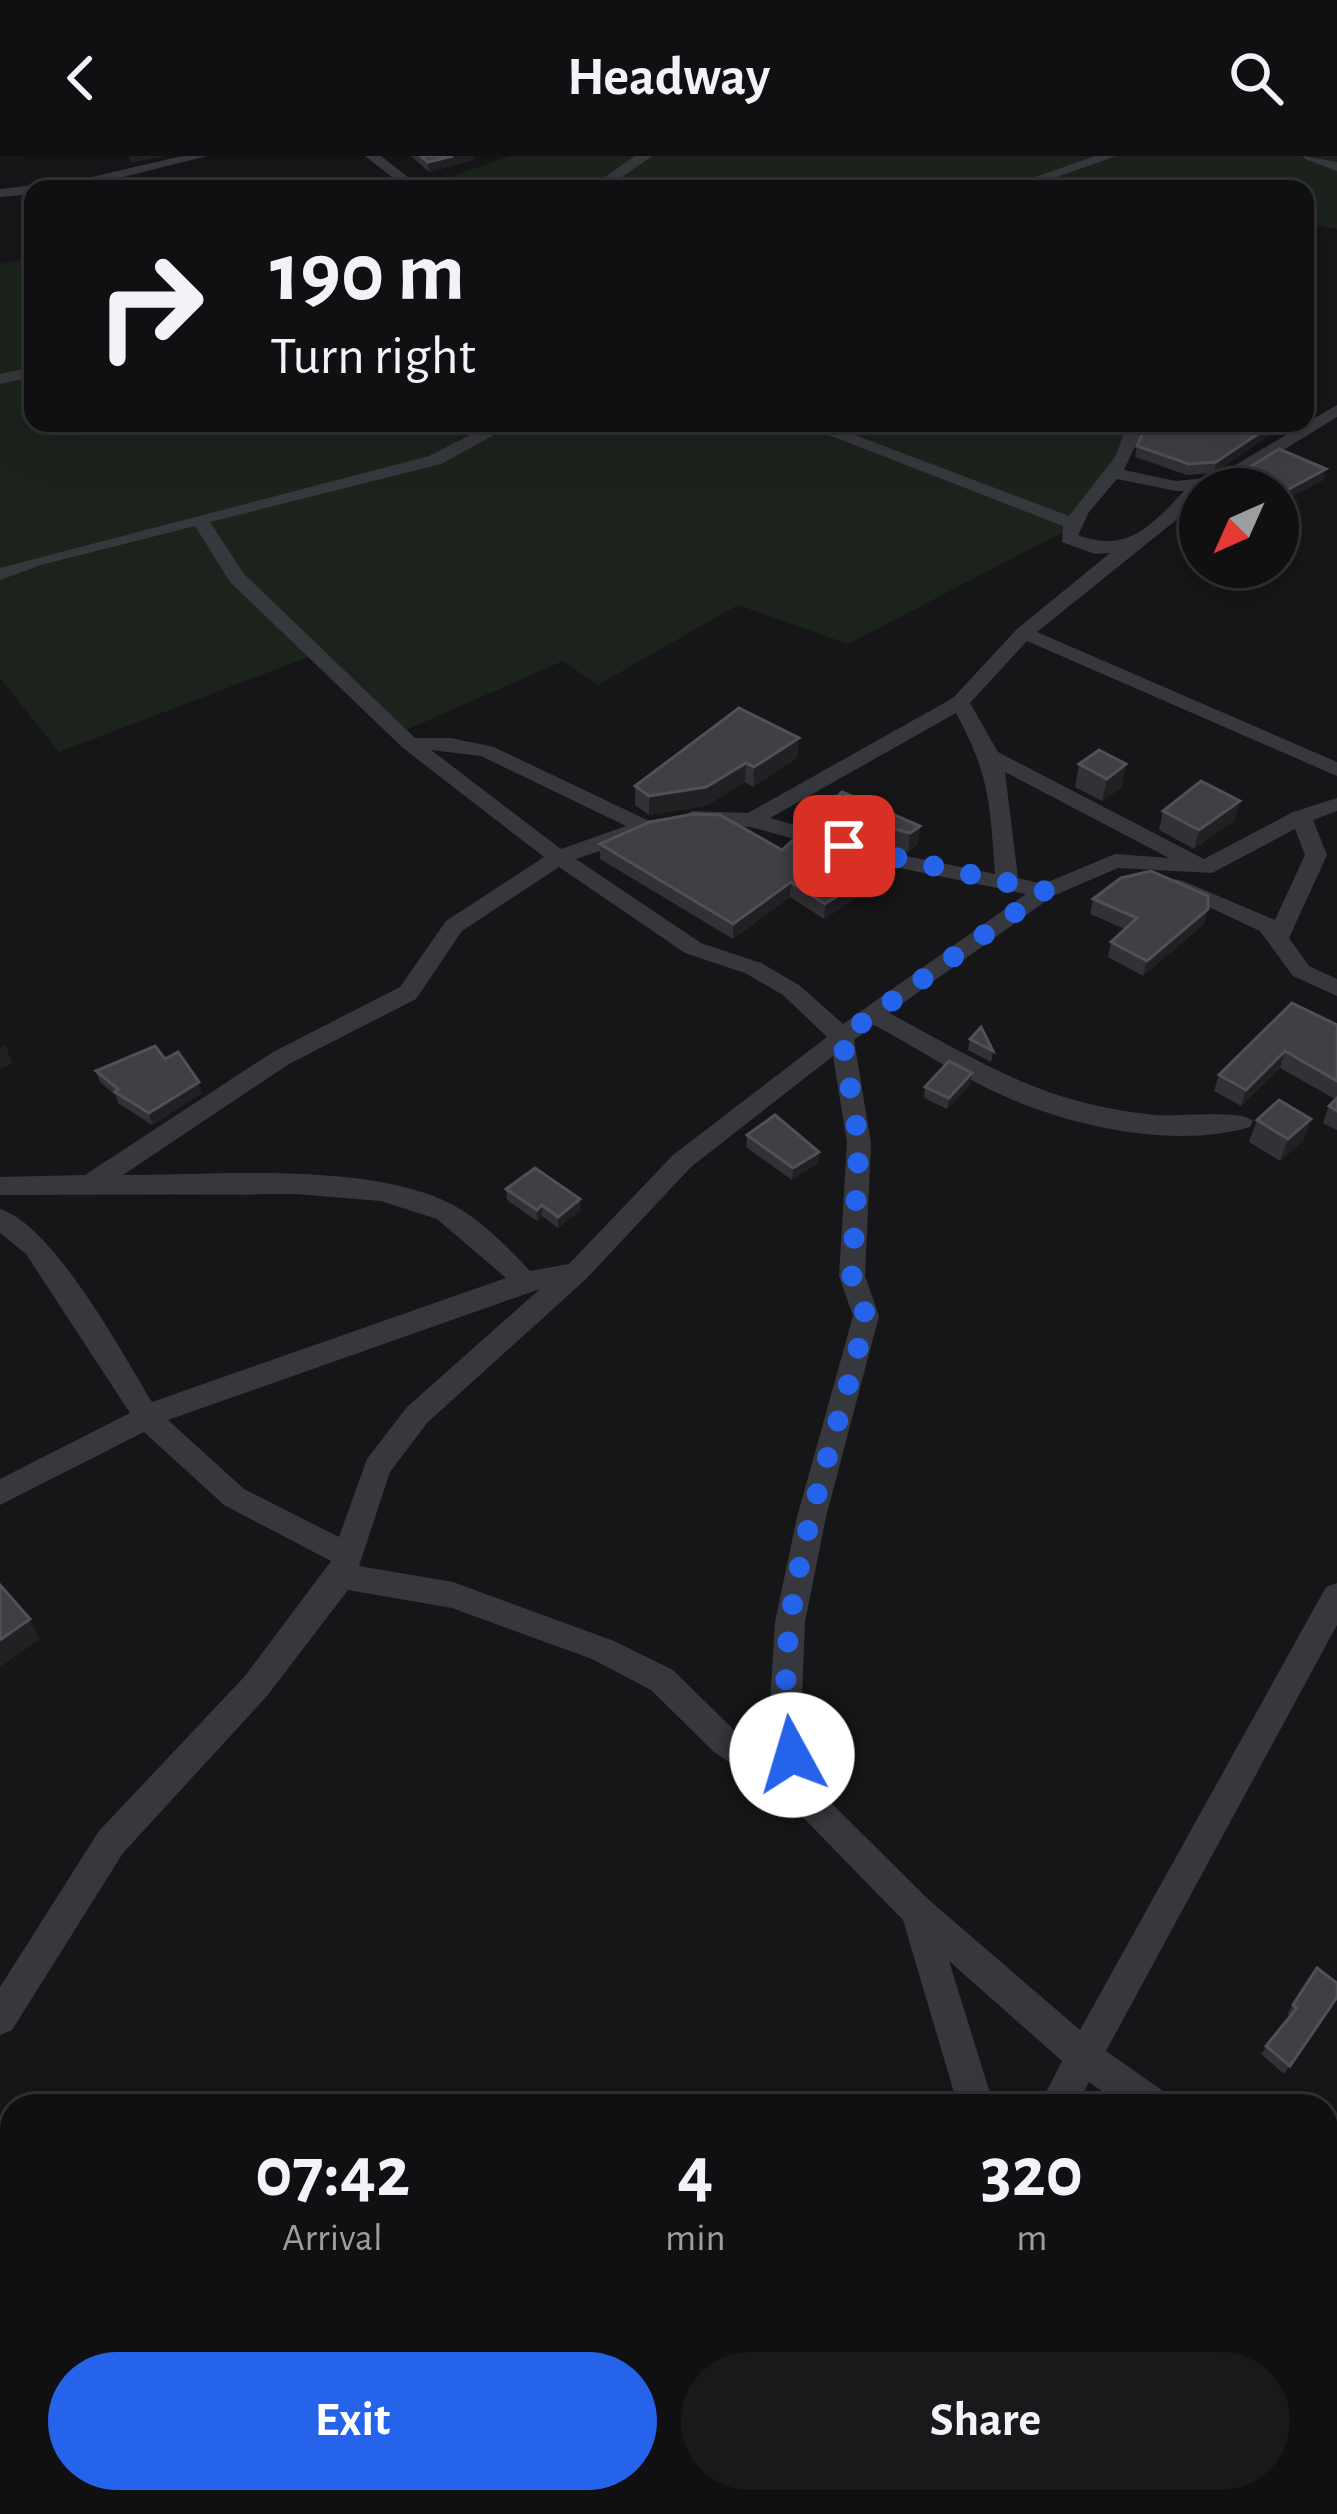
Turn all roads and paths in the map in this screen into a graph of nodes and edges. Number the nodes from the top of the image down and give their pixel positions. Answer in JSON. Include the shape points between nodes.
{"nodes":[{"id":1,"x":200,"y":156,"type":"edge"},
{"id":2,"x":372,"y":156,"type":"edge"},
{"id":3,"x":645,"y":156,"type":"edge"},
{"id":4,"x":1104,"y":156,"type":"edge"},
{"id":5,"x":1314,"y":158,"type":"edge"},
{"id":6,"x":1337,"y":165,"type":"edge"},
{"id":7,"x":0,"y":176,"type":"edge"},
{"id":8,"x":96,"y":180,"type":"edge"},
{"id":9,"x":404,"y":180,"type":"edge"},
{"id":10,"x":609,"y":180,"type":"edge"},
{"id":11,"x":1035,"y":180,"type":"edge"},
{"id":12,"x":22,"y":187,"type":"joint"},
{"id":13,"x":0,"y":193,"type":"edge"},
{"id":14,"x":1337,"y":410,"type":"edge"},
{"id":15,"x":1314,"y":429,"type":"joint"},
{"id":16,"x":489,"y":432,"type":"edge"},
{"id":17,"x":831,"y":432,"type":"edge"},
{"id":18,"x":1133,"y":432,"type":"edge"},
{"id":19,"x":1309,"y":432,"type":"edge"},
{"id":20,"x":1337,"y":436,"type":"edge"},
{"id":21,"x":1245,"y":468,"type":"edge"},
{"id":22,"x":1116,"y":474,"type":"junction"},
{"id":23,"x":1179,"y":484,"type":"edge"},
{"id":24,"x":1179,"y":506,"type":"edge"},
{"id":25,"x":201,"y":522,"type":"junction"},
{"id":26,"x":1071,"y":523,"type":"junction"},
{"id":27,"x":1129,"y":547,"type":"junction"},
{"id":28,"x":0,"y":574,"type":"edge"},
{"id":29,"x":1024,"y":633,"type":"junction"},
{"id":30,"x":960,"y":702,"type":"junction"},
{"id":31,"x":410,"y":744,"type":"junction"},
{"id":32,"x":990,"y":756,"type":"junction"},
{"id":33,"x":1337,"y":770,"type":"edge"},
{"id":34,"x":1337,"y":804,"type":"edge"},
{"id":35,"x":1301,"y":817,"type":"junction"},
{"id":36,"x":752,"y":820,"type":"junction"},
{"id":37,"x":644,"y":826,"type":"junction"},
{"id":38,"x":560,"y":857,"type":"junction"},
{"id":39,"x":1115,"y":861,"type":"junction"},
{"id":40,"x":1204,"y":868,"type":"junction"},
{"id":41,"x":1007,"y":882,"type":"junction"},
{"id":42,"x":1045,"y":891,"type":"junction"},
{"id":43,"x":1279,"y":935,"type":"junction"},
{"id":44,"x":1337,"y":988,"type":"edge"},
{"id":45,"x":872,"y":1014,"type":"junction"},
{"id":46,"x":842,"y":1037,"type":"junction"},
{"id":47,"x":1240,"y":1121,"type":"dead end"},
{"id":48,"x":93,"y":1181,"type":"junction"},
{"id":49,"x":0,"y":1186,"type":"edge"},
{"id":50,"x":0,"y":1220,"type":"edge"},
{"id":51,"x":577,"y":1272,"type":"junction"},
{"id":52,"x":525,"y":1282,"type":"junction"},
{"id":53,"x":147,"y":1418,"type":"junction"},
{"id":54,"x":0,"y":1493,"type":"edge"},
{"id":55,"x":344,"y":1566,"type":"junction"},
{"id":56,"x":1337,"y":1596,"type":"edge"},
{"id":57,"x":799,"y":1792,"type":"junction"},
{"id":58,"x":916,"y":1911,"type":"junction"},
{"id":59,"x":0,"y":2018,"type":"edge"},
{"id":60,"x":1084,"y":2056,"type":"junction"},
{"id":61,"x":972,"y":2094,"type":"edge"},
{"id":62,"x":1063,"y":2094,"type":"edge"},
{"id":63,"x":1136,"y":2094,"type":"edge"}],
"edges":[{"from":1,"to":8,"type":"street"},
{"from":2,"to":9,"type":"street"},
{"from":3,"to":10,"type":"street"},
{"from":4,"to":11,"type":"street"},
{"from":5,"to":6,"type":"street"},
{"from":7,"to":12,"type":"street"},
{"from":12,"to":13,"type":"street"},
{"from":14,"to":15,"type":"street"},
{"from":15,"to":20,"type":"street"},
{"from":16,"to":25,"type":"street","via":[[434,460]]},
{"from":17,"to":26,"type":"street"},
{"from":18,"to":22,"type":"street"},
{"from":19,"to":21,"type":"street"},
{"from":22,"to":23,"type":"street"},
{"from":22,"to":26,"type":"street"},
{"from":24,"to":27,"type":"street"},
{"from":25,"to":28,"type":"street"},
{"from":25,"to":31,"type":"street","via":[[237,578]]},
{"from":26,"to":27,"type":"street","via":[[1068,538]]},
{"from":27,"to":29,"type":"street"},
{"from":29,"to":30,"type":"street"},
{"from":29,"to":33,"type":"street"},
{"from":30,"to":32,"type":"street"},
{"from":30,"to":36,"type":"street"},
{"from":31,"to":37,"type":"street","via":[[487,752]]},
{"from":31,"to":38,"type":"street"},
{"from":32,"to":40,"type":"street"},
{"from":32,"to":41,"type":"street"},
{"from":34,"to":35,"type":"street"},
{"from":35,"to":40,"type":"street"},
{"from":35,"to":43,"type":"street","via":[[1316,855]]},
{"from":36,"to":37,"type":"street"},
{"from":36,"to":41,"type":"street","via":[[890,860]]},
{"from":37,"to":38,"type":"street"},
{"from":38,"to":46,"type":"street","via":[[693,948],[791,990]]},
{"from":38,"to":48,"type":"street","via":[[454,926],[408,993],[281,1058]]},
{"from":39,"to":40,"type":"street"},
{"from":39,"to":42,"type":"street"},
{"from":39,"to":43,"type":"street"},
{"from":41,"to":42,"type":"street"},
{"from":42,"to":45,"type":"street"},
{"from":43,"to":44,"type":"street","via":[[1301,970]]},
{"from":45,"to":46,"type":"street"},
{"from":45,"to":47,"type":"street","via":[[1036,1100],[1174,1126]]},
{"from":46,"to":51,"type":"street","via":[[682,1161]]},
{"from":46,"to":57,"type":"street","via":[[859,1143],[852,1276],[866,1316],[787,1655],[785,1719]]},
{"from":48,"to":49,"type":"street"},
{"from":48,"to":52,"type":"street","via":[[330,1186],[433,1206],[484,1239]]},
{"from":50,"to":53,"type":"street","via":[[34,1247]]},
{"from":51,"to":52,"type":"street"},
{"from":51,"to":55,"type":"street","via":[[417,1415],[377,1467]]},
{"from":52,"to":53,"type":"street"},
{"from":53,"to":54,"type":"street"},
{"from":53,"to":55,"type":"street","via":[[234,1497]]},
{"from":55,"to":57,"type":"street","via":[[453,1595],[603,1650],[662,1680],[725,1742]]},
{"from":55,"to":59,"type":"street","via":[[256,1686],[111,1841]]},
{"from":56,"to":60,"type":"street"},
{"from":57,"to":58,"type":"street"},
{"from":58,"to":60,"type":"street"},
{"from":58,"to":61,"type":"street"},
{"from":60,"to":62,"type":"street"},
{"from":60,"to":63,"type":"street"}]}
